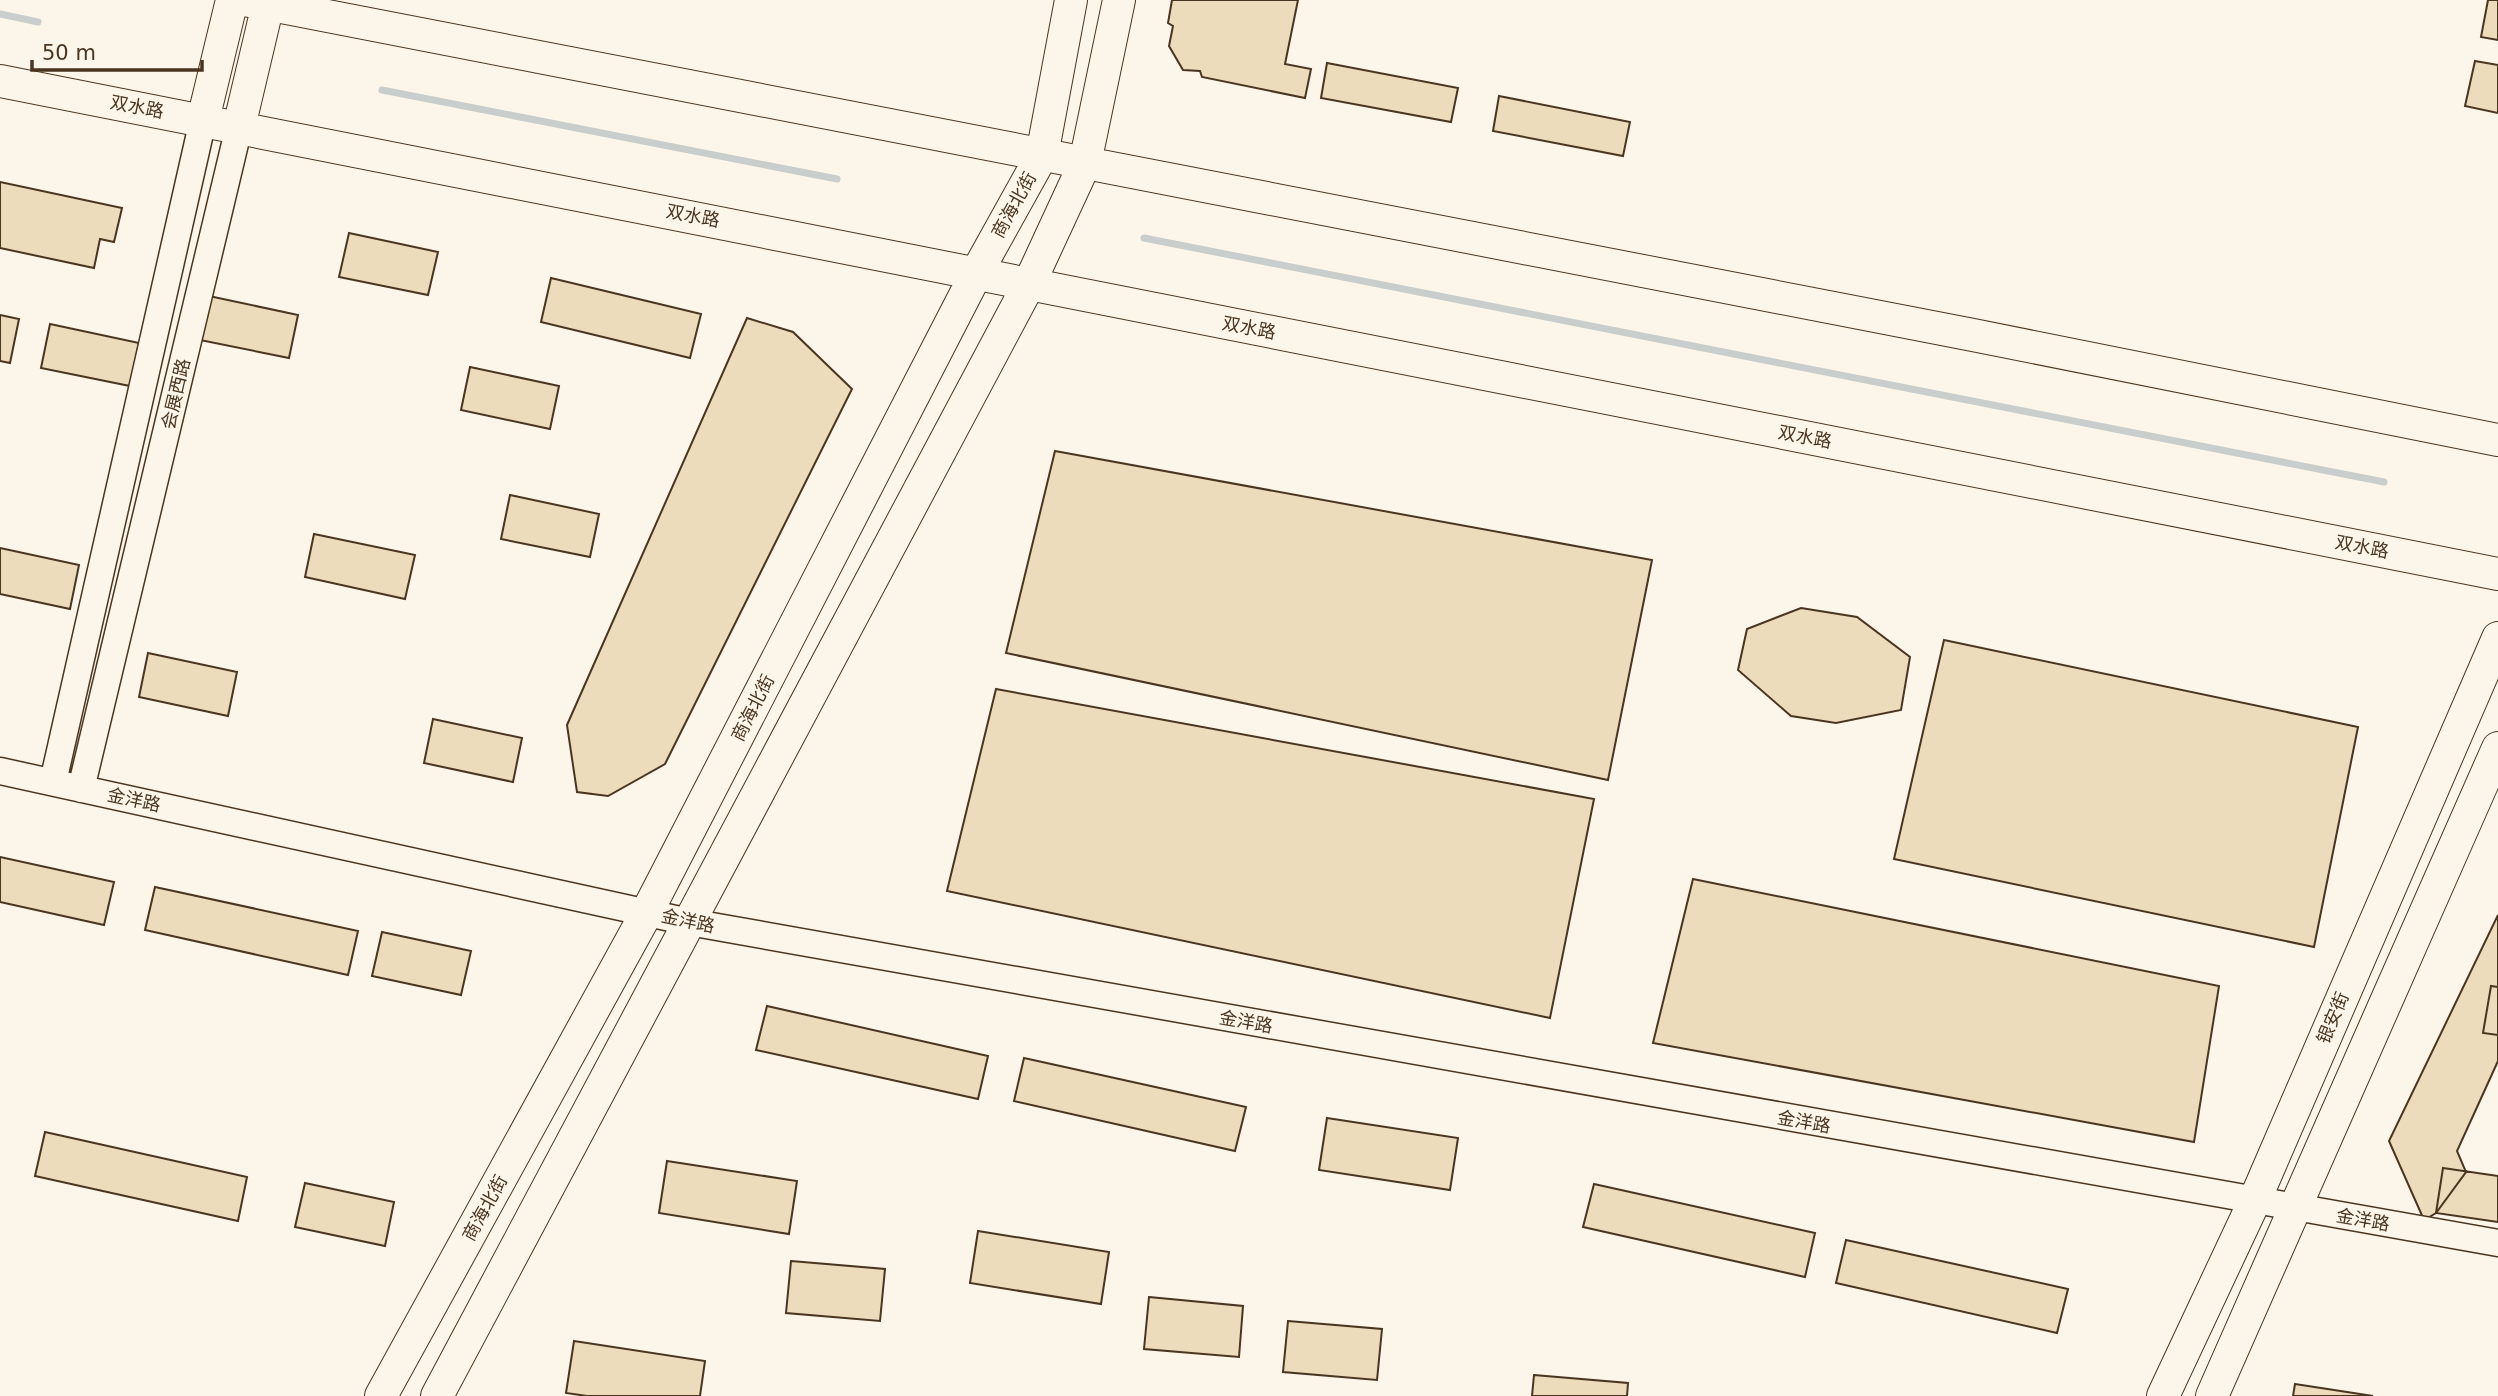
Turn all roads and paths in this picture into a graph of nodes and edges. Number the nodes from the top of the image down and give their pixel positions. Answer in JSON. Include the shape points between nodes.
{"nodes":[{"id":1,"x":232,"y":0,"type":"edge"},
{"id":2,"x":1071,"y":0,"type":"edge"},
{"id":3,"x":1119,"y":0,"type":"edge"},
{"id":4,"x":261,"y":2,"type":"edge"},
{"id":5,"x":0,"y":81,"type":"edge"},
{"id":6,"x":203,"y":120,"type":"junction"},
{"id":7,"x":239,"y":127,"type":"junction"},
{"id":8,"x":1042,"y":155,"type":"junction"},
{"id":9,"x":1085,"y":163,"type":"junction"},
{"id":10,"x":977,"y":272,"type":"junction"},
{"id":11,"x":1028,"y":284,"type":"junction"},
{"id":12,"x":2498,"y":440,"type":"edge"},
{"id":13,"x":2498,"y":574,"type":"edge"},
{"id":14,"x":2498,"y":638,"type":"edge"},
{"id":15,"x":2498,"y":748,"type":"edge"},
{"id":16,"x":0,"y":771,"type":"edge"},
{"id":17,"x":53,"y":782,"type":"junction"},
{"id":18,"x":82,"y":789,"type":"junction"},
{"id":19,"x":648,"y":912,"type":"junction"},
{"id":20,"x":689,"y":922,"type":"junction"},
{"id":21,"x":2254,"y":1202,"type":"junction"},
{"id":22,"x":2296,"y":1209,"type":"junction"},
{"id":23,"x":2498,"y":1243,"type":"edge"},
{"id":24,"x":381,"y":1396,"type":"edge"},
{"id":25,"x":437,"y":1396,"type":"edge"},
{"id":26,"x":2163,"y":1396,"type":"edge"},
{"id":27,"x":2212,"y":1396,"type":"edge"}],
"edges":[{"from":1,"to":6,"type":"main road","name":"会展西路"},
{"from":2,"to":8,"type":"main road","name":"商海北街"},
{"from":3,"to":9,"type":"main road"},
{"from":4,"to":7,"type":"main road","name":"会展西路"},
{"from":4,"to":8,"type":"main road"},
{"from":5,"to":6,"type":"main road","name":"双水路"},
{"from":6,"to":7,"type":"main road","name":"双水路"},
{"from":6,"to":17,"type":"street","name":"会展西路"},
{"from":7,"to":10,"type":"main road","name":"双水路"},
{"from":7,"to":18,"type":"street","name":"会展西路"},
{"from":8,"to":9,"type":"main road"},
{"from":8,"to":10,"type":"main road","name":"商海北街"},
{"from":9,"to":11,"type":"main road"},
{"from":9,"to":12,"type":"main road"},
{"from":10,"to":11,"type":"main road","name":"双水路"},
{"from":10,"to":19,"type":"main road","name":"商海北街"},
{"from":11,"to":13,"type":"main road","name":"双水路"},
{"from":11,"to":20,"type":"main road"},
{"from":14,"to":21,"type":"main road","name":"银安街"},
{"from":15,"to":22,"type":"main road"},
{"from":16,"to":17,"type":"street","name":"金洋路"},
{"from":17,"to":18,"type":"street","name":"金洋路"},
{"from":18,"to":19,"type":"street","name":"金洋路"},
{"from":19,"to":20,"type":"street","name":"金洋路"},
{"from":19,"to":24,"type":"main road","name":"商海北街"},
{"from":20,"to":21,"type":"street","name":"金洋路"},
{"from":20,"to":25,"type":"main road"},
{"from":21,"to":22,"type":"street","name":"金洋路"},
{"from":21,"to":26,"type":"main road","name":"银安街"},
{"from":22,"to":23,"type":"street","name":"金洋路"},
{"from":22,"to":27,"type":"main road"}]}
